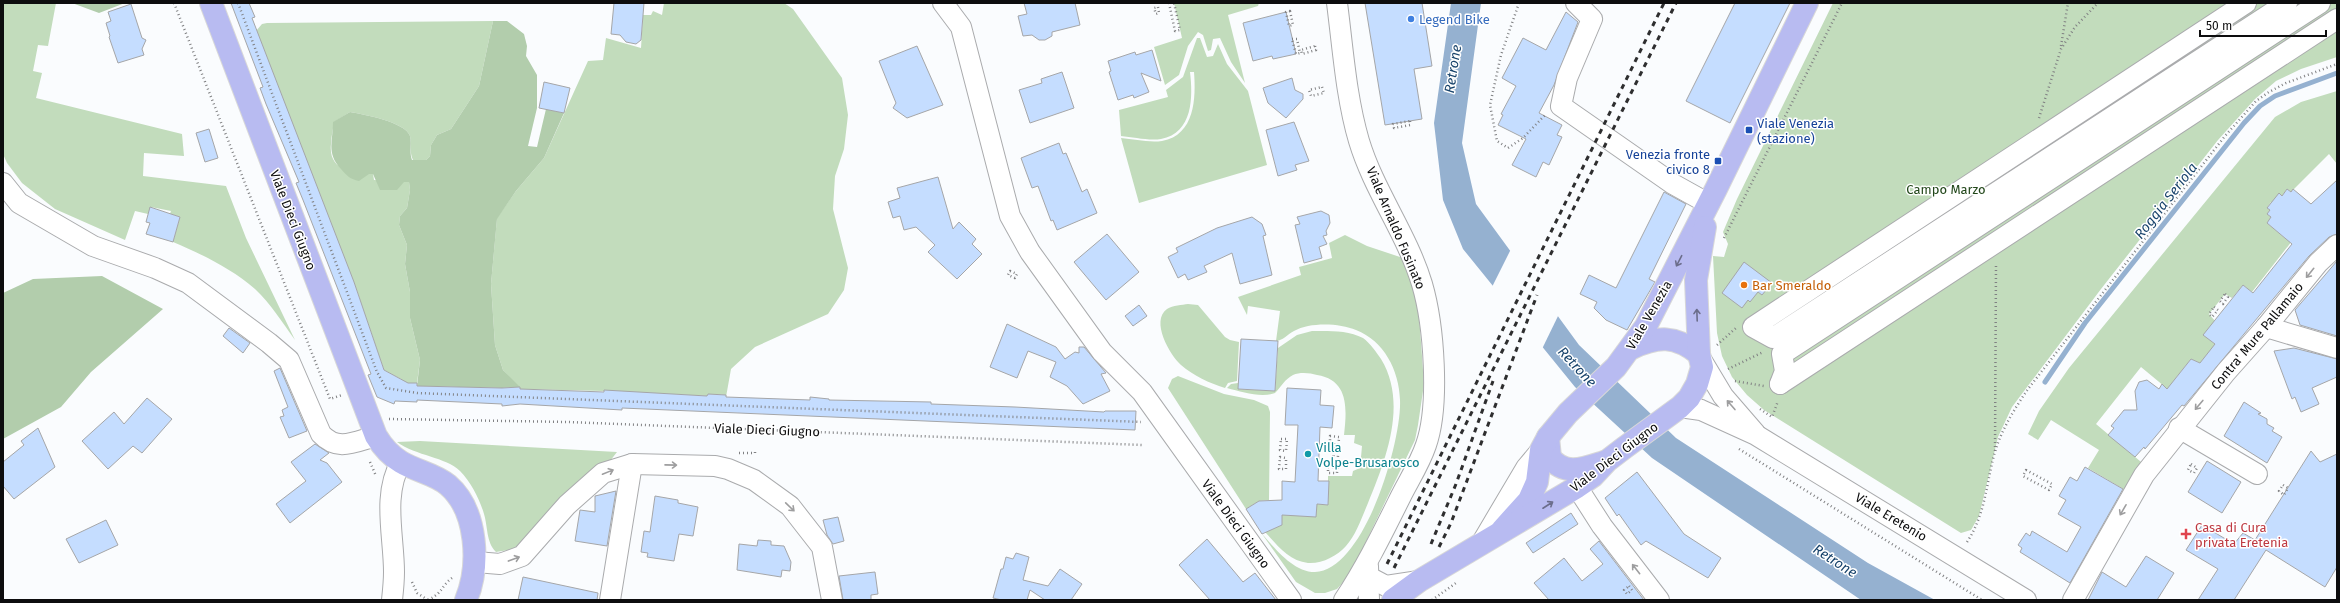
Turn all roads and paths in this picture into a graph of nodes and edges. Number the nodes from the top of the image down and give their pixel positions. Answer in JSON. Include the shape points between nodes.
{"nodes":[{"id":1,"x":174,"y":3,"type":"edge"},
{"id":2,"x":211,"y":3,"type":"edge"},
{"id":3,"x":238,"y":3,"type":"edge"},
{"id":4,"x":943,"y":3,"type":"edge"},
{"id":5,"x":1169,"y":3,"type":"edge"},
{"id":6,"x":1174,"y":3,"type":"edge"},
{"id":7,"x":1337,"y":3,"type":"edge"},
{"id":8,"x":1519,"y":3,"type":"edge"},
{"id":9,"x":1576,"y":3,"type":"edge"},
{"id":10,"x":1807,"y":3,"type":"edge"},
{"id":11,"x":1842,"y":3,"type":"edge"},
{"id":12,"x":2068,"y":3,"type":"edge"},
{"id":13,"x":2098,"y":3,"type":"edge"},
{"id":14,"x":2246,"y":3,"type":"edge"},
{"id":15,"x":2287,"y":3,"type":"edge"},
{"id":16,"x":2320,"y":3,"type":"edge"},
{"id":17,"x":2337,"y":19,"type":"edge"},
{"id":18,"x":1289,"y":26,"type":"joint"},
{"id":19,"x":2061,"y":49,"type":"junction"},
{"id":20,"x":1301,"y":50,"type":"joint"},
{"id":21,"x":1296,"y":54,"type":"joint"},
{"id":22,"x":2337,"y":64,"type":"edge"},
{"id":23,"x":1309,"y":90,"type":"joint"},
{"id":24,"x":1561,"y":106,"type":"junction"},
{"id":25,"x":2039,"y":123,"type":"dead end"},
{"id":26,"x":1393,"y":124,"type":"joint"},
{"id":27,"x":3,"y":183,"type":"edge"},
{"id":28,"x":1712,"y":197,"type":"junction"},
{"id":29,"x":1723,"y":240,"type":"dead end"},
{"id":30,"x":2337,"y":245,"type":"edge"},
{"id":31,"x":1996,"y":263,"type":"dead end"},
{"id":32,"x":2266,"y":327,"type":"junction"},
{"id":33,"x":1713,"y":339,"type":"dead end"},
{"id":34,"x":1632,"y":348,"type":"junction"},
{"id":35,"x":2337,"y":348,"type":"edge"},
{"id":36,"x":1706,"y":356,"type":"junction"},
{"id":37,"x":1725,"y":371,"type":"dead end"},
{"id":38,"x":1728,"y":375,"type":"dead end"},
{"id":39,"x":1731,"y":380,"type":"dead end"},
{"id":40,"x":1734,"y":385,"type":"dead end"},
{"id":41,"x":345,"y":394,"type":"dead end"},
{"id":42,"x":1754,"y":405,"type":"dead end"},
{"id":43,"x":1675,"y":412,"type":"junction"},
{"id":44,"x":1772,"y":417,"type":"dead end"},
{"id":45,"x":392,"y":419,"type":"dead end"},
{"id":46,"x":1136,"y":421,"type":"dead end"},
{"id":47,"x":2180,"y":428,"type":"junction"},
{"id":48,"x":1756,"y":435,"type":"junction"},
{"id":49,"x":376,"y":436,"type":"junction"},
{"id":50,"x":1330,"y":442,"type":"joint"},
{"id":51,"x":1544,"y":443,"type":"junction"},
{"id":52,"x":1142,"y":445,"type":"dead end"},
{"id":53,"x":1286,"y":451,"type":"joint"},
{"id":54,"x":1746,"y":454,"type":"dead end"},
{"id":55,"x":1994,"y":454,"type":"junction"},
{"id":56,"x":1286,"y":458,"type":"joint"},
{"id":57,"x":1607,"y":461,"type":"junction"},
{"id":58,"x":401,"y":462,"type":"junction"},
{"id":59,"x":632,"y":464,"type":"junction"},
{"id":60,"x":2026,"y":470,"type":"joint"},
{"id":61,"x":2257,"y":474,"type":"dead end"},
{"id":62,"x":1577,"y":487,"type":"junction"},
{"id":63,"x":1502,"y":530,"type":"junction"},
{"id":64,"x":1969,"y":540,"type":"dead end"},
{"id":65,"x":1475,"y":548,"type":"junction"},
{"id":66,"x":476,"y":562,"type":"junction"},
{"id":67,"x":1368,"y":569,"type":"junction"},
{"id":68,"x":1419,"y":590,"type":"edge"},
{"id":69,"x":392,"y":600,"type":"edge"},
{"id":70,"x":466,"y":600,"type":"edge"},
{"id":71,"x":610,"y":600,"type":"edge"},
{"id":72,"x":832,"y":600,"type":"edge"},
{"id":73,"x":1291,"y":600,"type":"edge"},
{"id":74,"x":1344,"y":600,"type":"edge"},
{"id":75,"x":1368,"y":600,"type":"edge"},
{"id":76,"x":1393,"y":600,"type":"edge"},
{"id":77,"x":1659,"y":600,"type":"edge"},
{"id":78,"x":1982,"y":600,"type":"edge"},
{"id":79,"x":2026,"y":600,"type":"edge"},
{"id":80,"x":2073,"y":600,"type":"edge"}],
"edges":[{"from":1,"to":41,"type":"path","via":[[330,399]]},
{"from":2,"to":49,"type":"main road","name":"Viale Dieci Giugno"},
{"from":3,"to":46,"type":"path","via":[[377,372],[386,388],[417,393]]},
{"from":4,"to":73,"type":"street","name":"Viale Dieci Giugno","via":[[962,28],[1010,216],[1030,252],[1102,352],[1142,392]]},
{"from":5,"to":6,"type":"path","via":[[1175,31],[1180,30]]},
{"from":7,"to":67,"type":"street","name":"Viale Arnaldo Fusinato","via":[[1346,76],[1359,142],[1422,284],[1429,314],[1433,360],[1432,421],[1426,446]]},
{"from":8,"to":24,"type":"path","via":[[1501,55],[1490,105],[1497,141],[1508,148],[1523,138],[1544,115]]},
{"from":9,"to":24,"type":"street","via":[[1592,19],[1567,78]]},
{"from":10,"to":28,"type":"main road","name":"Viale Venezia"},
{"from":11,"to":29,"type":"path"},
{"from":12,"to":19,"type":"path"},
{"from":13,"to":19,"type":"path","via":[[2074,27]]},
{"from":14,"to":15,"type":"street","via":[[1753,327],[1772,338]]},
{"from":16,"to":17,"type":"street","via":[[1782,354],[1785,371],[1780,384]]},
{"from":18,"to":18,"type":"path","via":[[1286,12],[1290,11],[1294,25]]},
{"from":19,"to":25,"type":"path"},
{"from":20,"to":20,"type":"path","via":[[1315,46],[1316,50],[1302,54]]},
{"from":21,"to":21,"type":"path","via":[[1292,39],[1296,39],[1300,53]]},
{"from":22,"to":55,"type":"path","via":[[2275,89],[2256,101],[2243,115],[2028,389],[2016,406]]},
{"from":23,"to":23,"type":"path","via":[[1322,87],[1324,93],[1310,96]]},
{"from":24,"to":28,"type":"street","via":[[1672,184]]},
{"from":26,"to":26,"type":"path","via":[[1410,121],[1410,125],[1394,128]]},
{"from":27,"to":49,"type":"street","via":[[19,203],[93,246],[155,268],[188,283],[269,343],[289,360],[321,434],[327,441],[342,446]]},
{"from":28,"to":34,"type":"main road","name":"Viale Venezia","one_way":true,"via":[[1646,326]]},
{"from":36,"to":28,"type":"main road","name":"Viale Venezia","one_way":true,"via":[[1696,280]]},
{"from":30,"to":32,"type":"street","name":"Contra' Mure Pallamaio","one_way":true,"via":[[2318,263]]},
{"from":31,"to":55,"type":"path"},
{"from":32,"to":35,"type":"street"},
{"from":32,"to":47,"type":"street","name":"Contra' Mure Pallamaio","one_way":true},
{"from":33,"to":36,"type":"path"},
{"from":34,"to":36,"type":"main road","via":[[1651,339],[1664,338],[1686,345]]},
{"from":34,"to":51,"type":"main road","name":"Viale Venezia","via":[[1568,413]]},
{"from":36,"to":43,"type":"main road","name":"Viale Dieci Giugno","via":[[1697,384],[1689,398]]},
{"from":48,"to":36,"type":"street","name":"Viale Eretenio","one_way":true,"via":[[1723,396]]},
{"from":37,"to":38,"type":"path"},
{"from":39,"to":40,"type":"path"},
{"from":42,"to":44,"type":"path"},
{"from":43,"to":48,"type":"street","name":"Viale Eretenio","via":[[1701,410]]},
{"from":43,"to":57,"type":"main road","name":"Viale Dieci Giugno"},
{"from":45,"to":52,"type":"path","name":"Viale Dieci Giugno","via":[[568,422]]},
{"from":47,"to":61,"type":"street"},
{"from":47,"to":80,"type":"street","name":"Contra' Mure Pallamaio","one_way":true,"via":[[2144,475]]},
{"from":48,"to":79,"type":"street","name":"Viale Eretenio"},
{"from":49,"to":58,"type":"main road","name":"Viale Dieci Giugno","via":[[383,447]]},
{"from":50,"to":50,"type":"path","via":[[1330,436],[1339,437],[1337,473],[1328,473],[1328,467],[1333,467],[1334,443]]},
{"from":51,"to":57,"type":"main road","via":[[1550,457],[1561,468],[1585,468]]},
{"from":51,"to":63,"type":"main road","name":"Viale Dieci Giugno","via":[[1532,496]]},
{"from":51,"to":65,"type":"street","name":"Viale Venezia"},
{"from":53,"to":53,"type":"path","via":[[1280,450],[1281,439],[1287,439]]},
{"from":54,"to":78,"type":"path"},
{"from":55,"to":64,"type":"path","via":[[1984,507]]},
{"from":56,"to":56,"type":"path","via":[[1286,469],[1279,468],[1280,457]]},
{"from":57,"to":62,"type":"main road","name":"Viale Dieci Giugno","via":[[1593,476]]},
{"from":58,"to":66,"type":"main road","name":"Viale Dieci Giugno","via":[[448,485],[459,497],[471,528]]},
{"from":58,"to":69,"type":"street","via":[[392,483],[390,506],[394,572]]},
{"from":66,"to":59,"type":"street","one_way":true,"via":[[500,564],[522,556],[567,505],[603,473]]},
{"from":59,"to":71,"type":"street"},
{"from":59,"to":72,"type":"street","one_way":true,"via":[[715,466],[754,480],[790,506],[822,547]]},
{"from":60,"to":60,"type":"path","via":[[2052,484],[2049,490],[2023,476]]},
{"from":63,"to":62,"type":"main road","name":"Viale Dieci Giugno","one_way":true,"via":[[1519,524]]},
{"from":77,"to":62,"type":"street","one_way":true,"via":[[1602,526]]},
{"from":63,"to":65,"type":"main road","name":"Viale Dieci Giugno"},
{"from":65,"to":68,"type":"main road","name":"Viale Dieci Giugno","via":[[1432,584]]},
{"from":66,"to":70,"type":"main road"},
{"from":67,"to":68,"type":"street","via":[[1386,586]]},
{"from":67,"to":74,"type":"street","name":"Viale Arnaldo Fusinato"},
{"from":67,"to":75,"type":"street","name":"Viale Arnaldo Fusinato"},
{"from":68,"to":76,"type":"main road","name":"Viale Dieci Giugno"}]}
